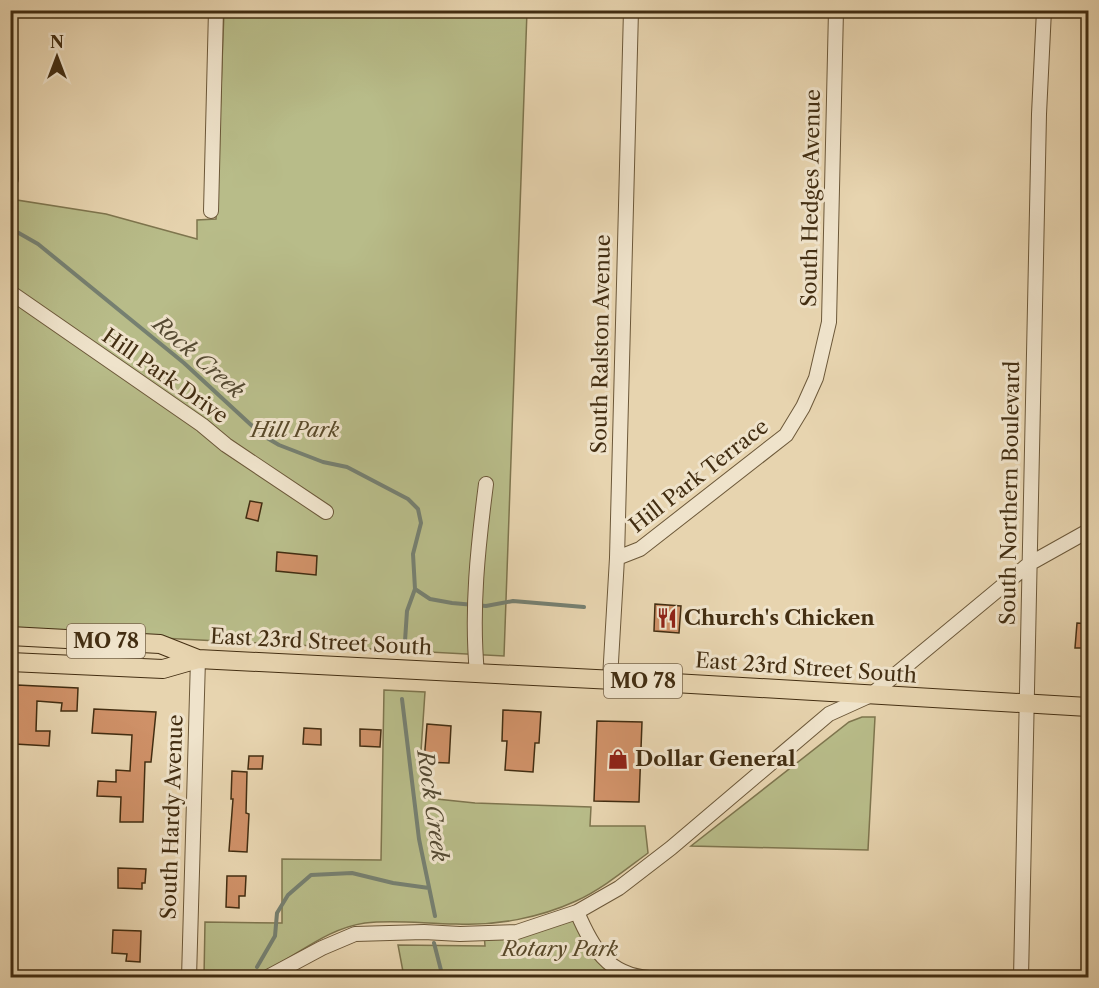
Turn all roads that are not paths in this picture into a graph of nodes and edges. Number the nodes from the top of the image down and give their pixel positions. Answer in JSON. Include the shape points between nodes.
{"nodes":[{"id":1,"x":216,"y":10,"type":"edge"},
{"id":2,"x":631,"y":10,"type":"edge"},
{"id":3,"x":836,"y":10,"type":"edge"},
{"id":4,"x":1044,"y":10,"type":"edge"},
{"id":5,"x":10,"y":145,"type":"edge"},
{"id":6,"x":11,"y":179,"type":"edge"},
{"id":7,"x":211,"y":211,"type":"dead end"},
{"id":8,"x":10,"y":292,"type":"edge"},
{"id":9,"x":814,"y":384,"type":"joint"},
{"id":10,"x":486,"y":484,"type":"dead end"},
{"id":11,"x":326,"y":512,"type":"dead end"},
{"id":12,"x":1089,"y":531,"type":"edge"},
{"id":13,"x":617,"y":558,"type":"junction"},
{"id":14,"x":1029,"y":564,"type":"junction"},
{"id":15,"x":10,"y":636,"type":"edge"},
{"id":16,"x":198,"y":658,"type":"junction"},
{"id":17,"x":10,"y":662,"type":"edge"},
{"id":18,"x":477,"y":673,"type":"junction"},
{"id":19,"x":610,"y":679,"type":"junction"},
{"id":20,"x":871,"y":695,"type":"junction"},
{"id":21,"x":1026,"y":704,"type":"junction"},
{"id":22,"x":1089,"y":707,"type":"edge"},
{"id":23,"x":577,"y":912,"type":"junction"},
{"id":24,"x":189,"y":978,"type":"edge"},
{"id":25,"x":266,"y":978,"type":"edge"},
{"id":26,"x":649,"y":978,"type":"edge"},
{"id":27,"x":1021,"y":978,"type":"edge"}],
"edges":[{"from":1,"to":7,"type":"street"},
{"from":2,"to":13,"type":"street","name":"South Ralston Avenue"},
{"from":3,"to":9,"type":"street","name":"South Hedges Avenue","via":[[829,322]]},
{"from":4,"to":14,"type":"street","name":"South Northern Boulevard"},
{"from":5,"to":6,"type":"street"},
{"from":8,"to":11,"type":"street","name":"Hill Park Drive"},
{"from":9,"to":13,"type":"street","name":"Hill Park Terrace","via":[[786,435],[640,549]]},
{"from":10,"to":18,"type":"street","via":[[475,604]]},
{"from":12,"to":14,"type":"street"},
{"from":13,"to":19,"type":"street","name":"South Ralston Avenue"},
{"from":14,"to":20,"type":"street"},
{"from":14,"to":21,"type":"street","name":"South Northern Boulevard"},
{"from":15,"to":16,"type":"main road","name":"East 23rd Street South","number":"MO 78","via":[[160,644]]},
{"from":16,"to":17,"type":"main road","name":"East 23rd Street South","number":"MO 78","via":[[163,669]]},
{"from":16,"to":18,"type":"main road","name":"East 23rd Street South","number":"MO 78"},
{"from":16,"to":24,"type":"street","name":"South Hardy Avenue"},
{"from":18,"to":19,"type":"main road","name":"East 23rd Street South","number":"MO 78"},
{"from":19,"to":20,"type":"main road","name":"East 23rd Street South","number":"MO 78"},
{"from":20,"to":21,"type":"main road","name":"East 23rd Street South","number":"MO 78"},
{"from":20,"to":23,"type":"street","via":[[829,714],[671,848],[619,888]]},
{"from":21,"to":22,"type":"main road","name":"East 23rd Street South","number":"MO 78"},
{"from":21,"to":27,"type":"street","name":"South Northern Boulevard"},
{"from":23,"to":25,"type":"street","via":[[517,932],[355,934]]},
{"from":23,"to":26,"type":"street","via":[[591,944],[610,966]]}]}
